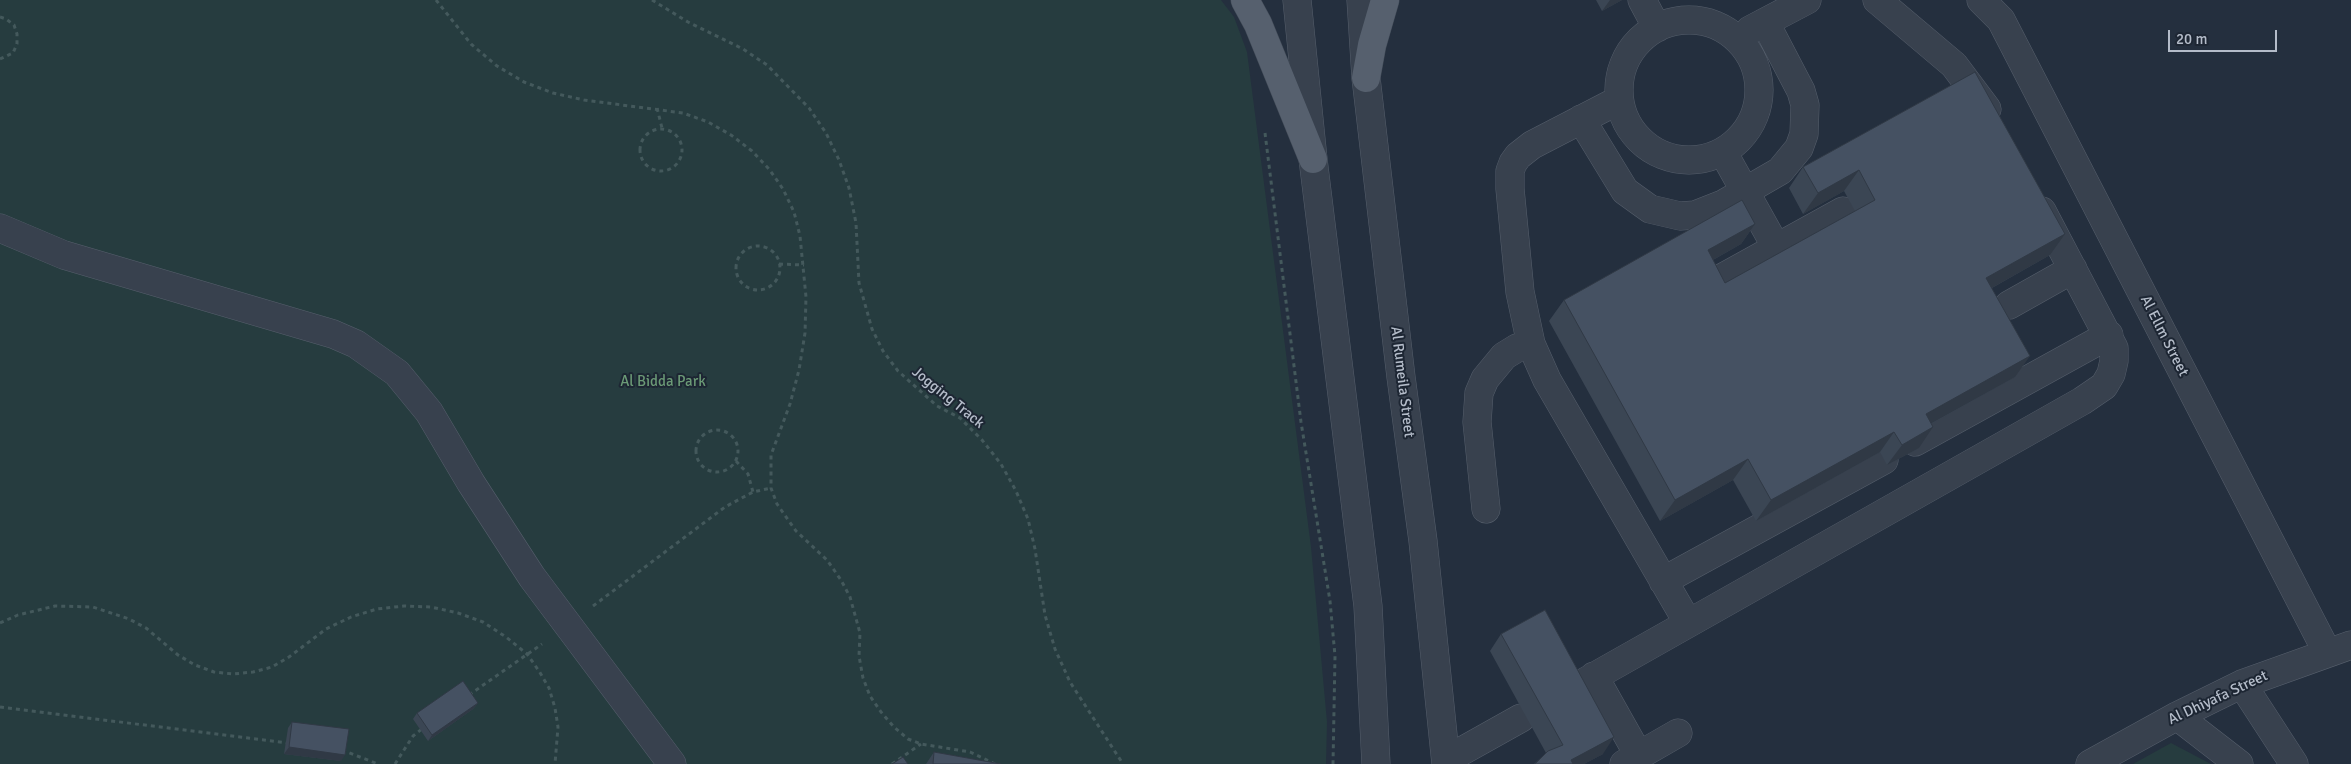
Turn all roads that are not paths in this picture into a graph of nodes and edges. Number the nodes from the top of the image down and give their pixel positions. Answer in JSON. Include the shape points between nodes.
{"nodes":[{"id":1,"x":1245,"y":0,"type":"edge"},
{"id":2,"x":1297,"y":0,"type":"edge"},
{"id":3,"x":1361,"y":0,"type":"edge"},
{"id":4,"x":1385,"y":0,"type":"edge"},
{"id":5,"x":1642,"y":0,"type":"edge"},
{"id":6,"x":1807,"y":0,"type":"edge"},
{"id":7,"x":1877,"y":0,"type":"edge"},
{"id":8,"x":1981,"y":0,"type":"edge"},
{"id":9,"x":2000,"y":10,"type":"edge"},
{"id":10,"x":1765,"y":22,"type":"junction"},
{"id":11,"x":1657,"y":28,"type":"junction"},
{"id":12,"x":1736,"y":38,"type":"junction"},
{"id":13,"x":1366,"y":78,"type":"junction"},
{"id":14,"x":1619,"y":100,"type":"junction"},
{"id":15,"x":1581,"y":119,"type":"junction"},
{"id":16,"x":1999,"y":132,"type":"edge"},
{"id":17,"x":1723,"y":152,"type":"junction"},
{"id":18,"x":1313,"y":159,"type":"junction"},
{"id":19,"x":1746,"y":192,"type":"junction"},
{"id":20,"x":2032,"y":192,"type":"edge"},
{"id":21,"x":1843,"y":211,"type":"dead end"},
{"id":22,"x":0,"y":228,"type":"edge"},
{"id":23,"x":1776,"y":247,"type":"junction"},
{"id":24,"x":2073,"y":269,"type":"junction"},
{"id":25,"x":1709,"y":284,"type":"edge"},
{"id":26,"x":2009,"y":305,"type":"dead end"},
{"id":27,"x":2109,"y":335,"type":"junction"},
{"id":28,"x":1531,"y":344,"type":"junction"},
{"id":29,"x":1916,"y":442,"type":"edge"},
{"id":30,"x":1884,"y":460,"type":"edge"},
{"id":31,"x":1486,"y":509,"type":"dead end"},
{"id":32,"x":1663,"y":581,"type":"junction"},
{"id":33,"x":1688,"y":623,"type":"junction"},
{"id":34,"x":2339,"y":649,"type":"edge"},
{"id":35,"x":2242,"y":684,"type":"junction"},
{"id":36,"x":2177,"y":716,"type":"junction"},
{"id":37,"x":1521,"y":718,"type":"dead end"},
{"id":38,"x":1678,"y":733,"type":"dead end"},
{"id":39,"x":1632,"y":760,"type":"edge"},
{"id":40,"x":1446,"y":762,"type":"edge"},
{"id":41,"x":672,"y":764,"type":"edge"},
{"id":42,"x":1376,"y":764,"type":"edge"},
{"id":43,"x":2090,"y":764,"type":"edge"},
{"id":44,"x":2239,"y":764,"type":"edge"},
{"id":45,"x":2294,"y":764,"type":"edge"}],
"edges":[{"from":1,"to":18,"type":"main road","via":[[1258,24]]},
{"from":2,"to":18,"type":"street"},
{"from":3,"to":13,"type":"street","name":"Al Rumeila Street"},
{"from":4,"to":13,"type":"main road"},
{"from":5,"to":11,"type":"street"},
{"from":6,"to":10,"type":"street"},
{"from":7,"to":16,"type":"street","via":[[1954,65],[1984,103]]},
{"from":8,"to":9,"type":"street","name":"Al Ellm Street"},
{"from":9,"to":34,"type":"street","name":"Al Ellm Street"},
{"from":10,"to":12,"type":"street"},
{"from":10,"to":19,"type":"street","via":[[1798,84],[1806,120],[1799,148],[1791,160],[1780,171]]},
{"from":11,"to":12,"type":"street","via":[[1689,20],[1722,28]]},
{"from":11,"to":14,"type":"street","via":[[1642,38],[1622,66]]},
{"from":12,"to":17,"type":"street","via":[[1753,61],[1759,90],[1753,119],[1745,132]]},
{"from":13,"to":40,"type":"street","name":"Al Rumeila Street","via":[[1400,378],[1423,541]]},
{"from":14,"to":15,"type":"street"},
{"from":14,"to":17,"type":"street","via":[[1629,128],[1650,150],[1679,160],[1709,158]]},
{"from":15,"to":19,"type":"street","via":[[1626,191],[1650,209],[1664,214],[1695,215]]},
{"from":15,"to":28,"type":"street","via":[[1524,150],[1510,171],[1520,292]]},
{"from":17,"to":19,"type":"street"},
{"from":18,"to":42,"type":"street","via":[[1368,606]]},
{"from":19,"to":23,"type":"street"},
{"from":20,"to":24,"type":"street"},
{"from":21,"to":23,"type":"street"},
{"from":22,"to":41,"type":"street","via":[[64,254],[333,334],[356,344],[390,368],[429,412],[532,577]]},
{"from":23,"to":25,"type":"street"},
{"from":24,"to":26,"type":"street"},
{"from":24,"to":27,"type":"street"},
{"from":27,"to":29,"type":"street"},
{"from":27,"to":33,"type":"street","via":[[2114,348],[2113,368],[2104,386],[2094,394]]},
{"from":28,"to":31,"type":"street","via":[[1504,356],[1485,379],[1479,393],[1477,422]]},
{"from":28,"to":32,"type":"street","via":[[1547,380]]},
{"from":30,"to":32,"type":"street"},
{"from":32,"to":33,"type":"street"},
{"from":33,"to":39,"type":"street","via":[[1584,682]]},
{"from":34,"to":35,"type":"street","name":"Al Dhiyafa Street"},
{"from":35,"to":36,"type":"street","name":"Al Dhiyafa Street"},
{"from":35,"to":45,"type":"street"},
{"from":36,"to":43,"type":"street","name":"Al Dhiyafa Street"},
{"from":36,"to":44,"type":"street"},
{"from":37,"to":40,"type":"street"},
{"from":38,"to":39,"type":"street"}]}
